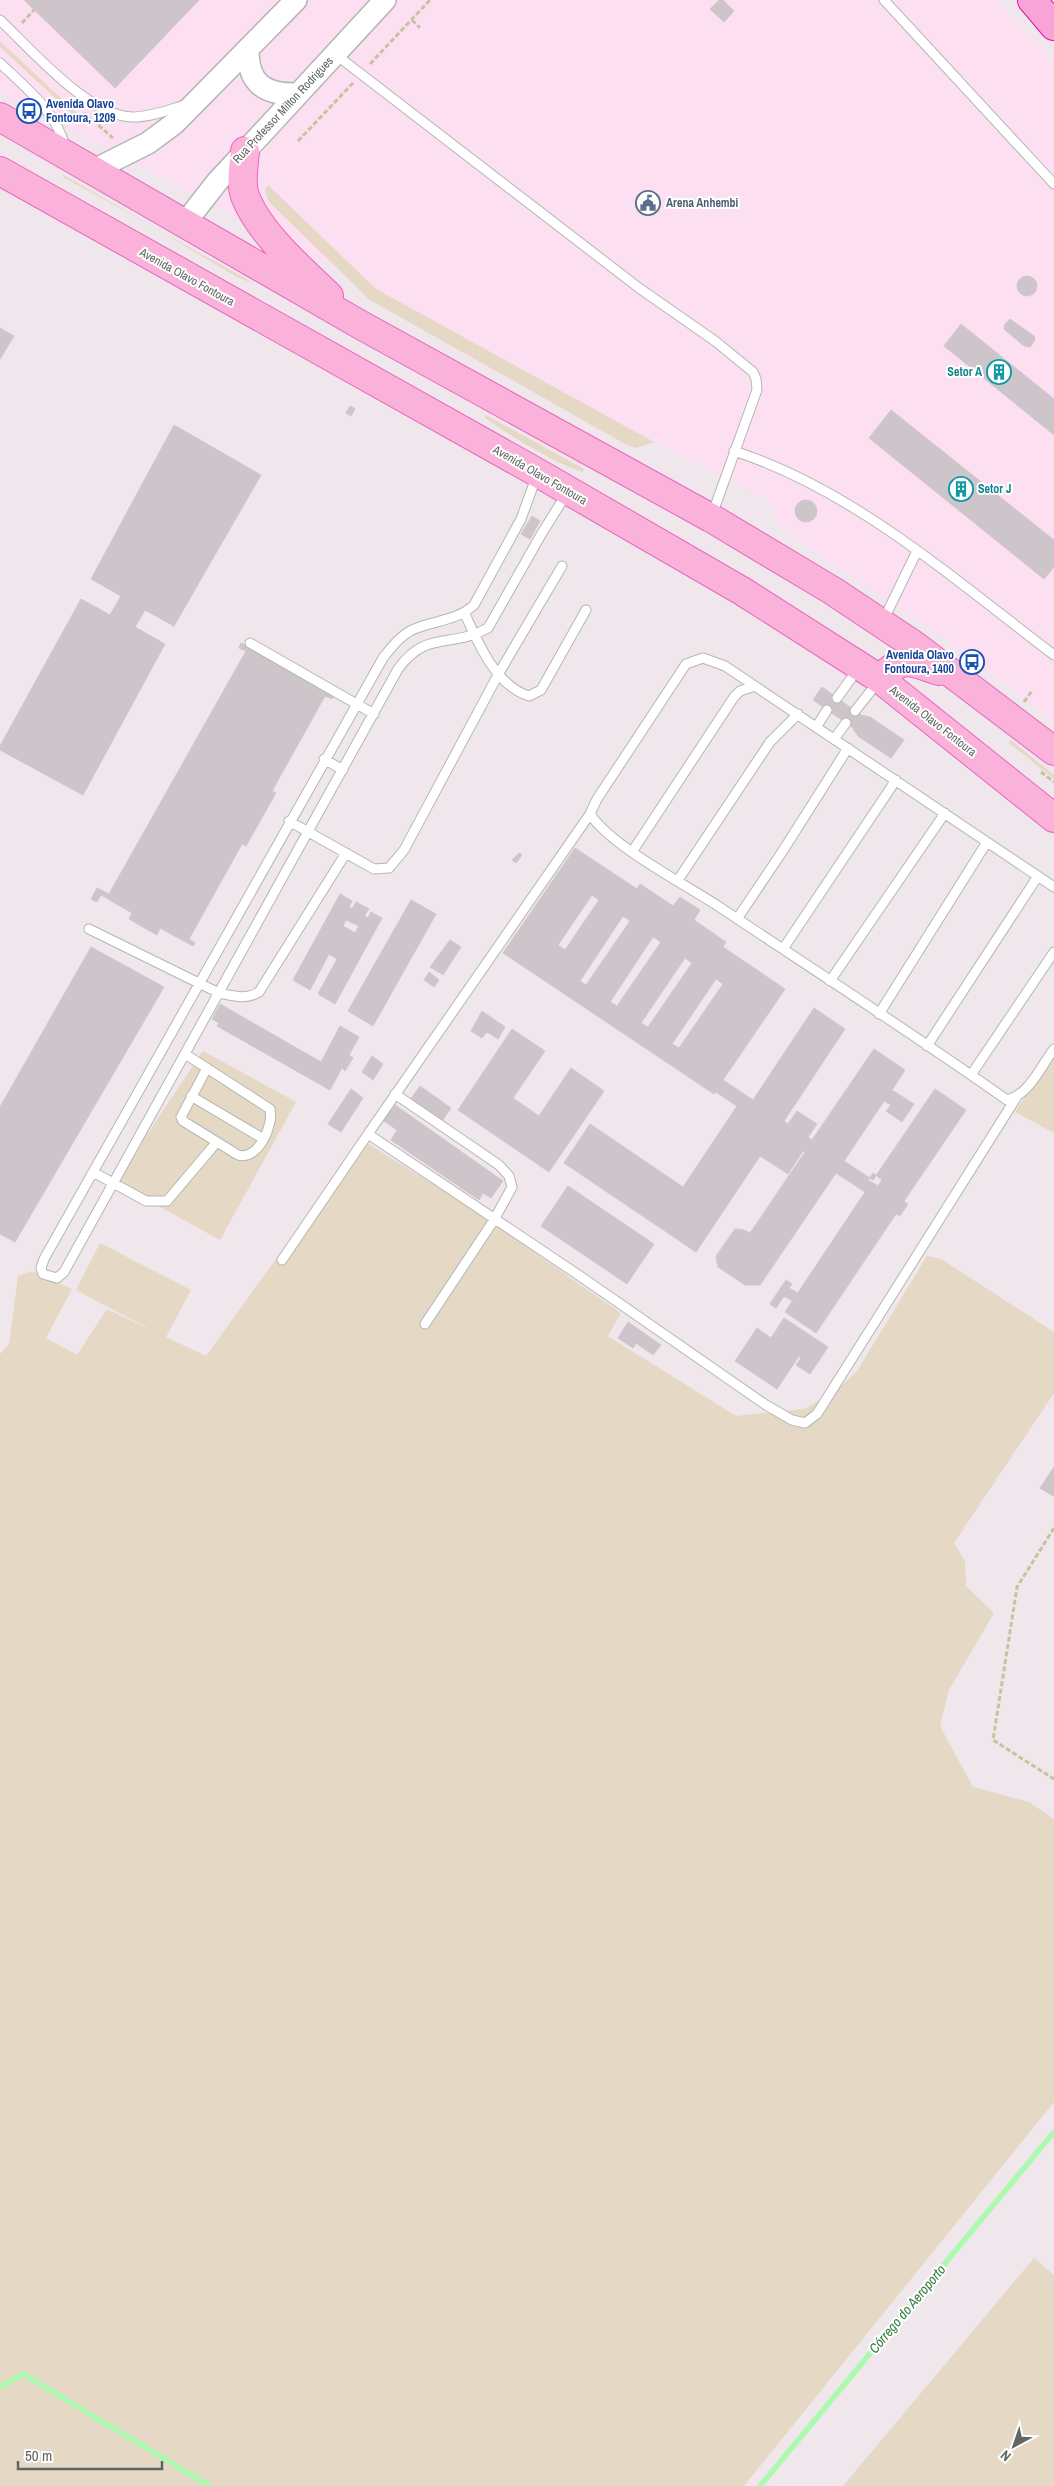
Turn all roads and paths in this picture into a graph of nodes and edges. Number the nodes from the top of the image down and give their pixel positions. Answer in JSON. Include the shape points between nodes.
{"nodes":[{"id":1,"x":296,"y":0,"type":"edge"},
{"id":2,"x":385,"y":0,"type":"edge"},
{"id":3,"x":884,"y":0,"type":"edge"},
{"id":4,"x":1032,"y":0,"type":"edge"},
{"id":5,"x":34,"y":10,"type":"dead end"},
{"id":6,"x":27,"y":17,"type":"dead end"},
{"id":7,"x":0,"y":20,"type":"edge"},
{"id":8,"x":412,"y":20,"type":"dead end"},
{"id":9,"x":1054,"y":26,"type":"edge"},
{"id":10,"x":420,"y":28,"type":"dead end"},
{"id":11,"x":248,"y":50,"type":"junction"},
{"id":12,"x":335,"y":54,"type":"junction"},
{"id":13,"x":0,"y":63,"type":"edge"},
{"id":14,"x":298,"y":94,"type":"junction"},
{"id":15,"x":200,"y":100,"type":"junction"},
{"id":16,"x":0,"y":117,"type":"edge"},
{"id":17,"x":245,"y":150,"type":"junction"},
{"id":18,"x":67,"y":155,"type":"junction"},
{"id":19,"x":94,"y":170,"type":"junction"},
{"id":20,"x":0,"y":171,"type":"edge"},
{"id":21,"x":1054,"y":184,"type":"edge"},
{"id":22,"x":185,"y":223,"type":"junction"},
{"id":23,"x":301,"y":291,"type":"junction"},
{"id":24,"x":359,"y":324,"type":"junction"},
{"id":25,"x":279,"y":329,"type":"junction"},
{"id":26,"x":734,"y":451,"type":"junction"},
{"id":27,"x":538,"y":473,"type":"junction"},
{"id":28,"x":569,"y":491,"type":"junction"},
{"id":29,"x":712,"y":518,"type":"junction"},
{"id":30,"x":917,"y":550,"type":"junction"},
{"id":31,"x":562,"y":566,"type":"dead end"},
{"id":32,"x":586,"y":610,"type":"dead end"},
{"id":33,"x":465,"y":614,"type":"junction"},
{"id":34,"x":881,"y":624,"type":"junction"},
{"id":35,"x":474,"y":636,"type":"junction"},
{"id":36,"x":250,"y":643,"type":"dead end"},
{"id":37,"x":1054,"y":655,"type":"edge"},
{"id":38,"x":951,"y":671,"type":"junction"},
{"id":39,"x":499,"y":673,"type":"junction"},
{"id":40,"x":870,"y":673,"type":"junction"},
{"id":41,"x":755,"y":686,"type":"junction"},
{"id":42,"x":1032,"y":691,"type":"dead end"},
{"id":43,"x":1028,"y":697,"type":"dead end"},
{"id":44,"x":837,"y":698,"type":"dead end"},
{"id":45,"x":356,"y":704,"type":"junction"},
{"id":46,"x":827,"y":710,"type":"dead end"},
{"id":47,"x":855,"y":711,"type":"dead end"},
{"id":48,"x":374,"y":714,"type":"junction"},
{"id":49,"x":798,"y":714,"type":"junction"},
{"id":50,"x":846,"y":724,"type":"dead end"},
{"id":51,"x":817,"y":726,"type":"junction"},
{"id":52,"x":834,"y":739,"type":"junction"},
{"id":53,"x":848,"y":748,"type":"junction"},
{"id":54,"x":1054,"y":751,"type":"edge"},
{"id":55,"x":324,"y":759,"type":"junction"},
{"id":56,"x":343,"y":770,"type":"junction"},
{"id":57,"x":896,"y":780,"type":"junction"},
{"id":58,"x":945,"y":813,"type":"junction"},
{"id":59,"x":590,"y":814,"type":"junction"},
{"id":60,"x":1054,"y":818,"type":"edge"},
{"id":61,"x":289,"y":821,"type":"junction"},
{"id":62,"x":309,"y":833,"type":"junction"},
{"id":63,"x":987,"y":842,"type":"junction"},
{"id":64,"x":632,"y":852,"type":"junction"},
{"id":65,"x":346,"y":853,"type":"junction"},
{"id":66,"x":1038,"y":876,"type":"junction"},
{"id":67,"x":678,"y":880,"type":"junction"},
{"id":68,"x":1054,"y":887,"type":"edge"},
{"id":69,"x":737,"y":919,"type":"junction"},
{"id":70,"x":89,"y":929,"type":"dead end"},
{"id":71,"x":783,"y":949,"type":"junction"},
{"id":72,"x":1054,"y":952,"type":"edge"},
{"id":73,"x":830,"y":981,"type":"junction"},
{"id":74,"x":199,"y":984,"type":"junction"},
{"id":75,"x":219,"y":992,"type":"junction"},
{"id":76,"x":879,"y":1014,"type":"junction"},
{"id":77,"x":927,"y":1046,"type":"junction"},
{"id":78,"x":1054,"y":1049,"type":"edge"},
{"id":79,"x":185,"y":1054,"type":"junction"},
{"id":80,"x":206,"y":1068,"type":"junction"},
{"id":81,"x":971,"y":1075,"type":"junction"},
{"id":82,"x":395,"y":1094,"type":"junction"},
{"id":83,"x":191,"y":1096,"type":"junction"},
{"id":84,"x":1016,"y":1098,"type":"junction"},
{"id":85,"x":368,"y":1134,"type":"junction"},
{"id":86,"x":262,"y":1138,"type":"junction"},
{"id":87,"x":216,"y":1143,"type":"junction"},
{"id":88,"x":93,"y":1172,"type":"junction"},
{"id":89,"x":112,"y":1184,"type":"junction"},
{"id":90,"x":494,"y":1220,"type":"junction"},
{"id":91,"x":282,"y":1260,"type":"dead end"},
{"id":92,"x":425,"y":1324,"type":"dead end"},
{"id":93,"x":1054,"y":1528,"type":"edge"},
{"id":94,"x":1054,"y":1779,"type":"edge"}],
"edges":[{"from":1,"to":11,"type":"street"},
{"from":2,"to":12,"type":"street","name":"Rua Professor Milton Rodrigues"},
{"from":3,"to":21,"type":"lane"},
{"from":4,"to":9,"type":"highway"},
{"from":5,"to":6,"type":"path"},
{"from":7,"to":15,"type":"lane","via":[[76,91],[102,110],[131,117],[150,116]]},
{"from":8,"to":10,"type":"path"},
{"from":11,"to":14,"type":"street","via":[[251,72],[262,87],[278,94]]},
{"from":11,"to":15,"type":"street"},
{"from":12,"to":14,"type":"street","name":"Rua Professor Milton Rodrigues"},
{"from":12,"to":26,"type":"lane","via":[[639,288],[746,365],[756,379],[757,390]]},
{"from":13,"to":18,"type":"lane","via":[[53,117],[61,131]]},
{"from":14,"to":17,"type":"street","name":"Rua Professor Milton Rodrigues"},
{"from":15,"to":19,"type":"street","via":[[148,143]]},
{"from":16,"to":18,"type":"main road"},
{"from":17,"to":22,"type":"street","name":"Rua Professor Milton Rodrigues"},
{"from":17,"to":24,"type":"main road","via":[[242,178],[245,195],[254,213],[296,264]]},
{"from":18,"to":19,"type":"main road"},
{"from":19,"to":22,"type":"main road"},
{"from":20,"to":25,"type":"main road","name":"Avenida Olavo Fontoura"},
{"from":22,"to":23,"type":"main road"},
{"from":23,"to":24,"type":"main road"},
{"from":23,"to":25,"type":"main road"},
{"from":24,"to":29,"type":"main road"},
{"from":25,"to":27,"type":"main road","name":"Avenida Olavo Fontoura"},
{"from":26,"to":29,"type":"lane"},
{"from":26,"to":30,"type":"lane","via":[[769,462],[810,482]]},
{"from":27,"to":28,"type":"main road","name":"Avenida Olavo Fontoura"},
{"from":27,"to":33,"type":"lane","via":[[521,519],[474,606]]},
{"from":28,"to":35,"type":"lane","via":[[488,628]]},
{"from":28,"to":40,"type":"main road","name":"Avenida Olavo Fontoura","via":[[742,591]]},
{"from":29,"to":34,"type":"main road"},
{"from":30,"to":34,"type":"lane"},
{"from":30,"to":37,"type":"lane"},
{"from":31,"to":39,"type":"lane"},
{"from":32,"to":39,"type":"lane","via":[[541,690],[529,696],[518,692]]},
{"from":33,"to":35,"type":"lane"},
{"from":33,"to":45,"type":"lane","via":[[411,630],[396,642]]},
{"from":34,"to":38,"type":"main road"},
{"from":35,"to":39,"type":"lane"},
{"from":35,"to":48,"type":"lane","via":[[423,645],[409,655]]},
{"from":36,"to":45,"type":"lane"},
{"from":38,"to":40,"type":"main road","via":[[942,672],[905,661]]},
{"from":38,"to":54,"type":"main road"},
{"from":39,"to":65,"type":"lane","via":[[398,859],[389,868],[374,868]]},
{"from":40,"to":44,"type":"lane"},
{"from":40,"to":47,"type":"lane"},
{"from":40,"to":60,"type":"main road","name":"Avenida Olavo Fontoura"},
{"from":41,"to":49,"type":"lane"},
{"from":41,"to":59,"type":"lane","via":[[725,666],[703,658],[686,664]]},
{"from":41,"to":64,"type":"lane","via":[[740,691],[734,697]]},
{"from":42,"to":43,"type":"path"},
{"from":45,"to":48,"type":"lane"},
{"from":45,"to":55,"type":"lane"},
{"from":46,"to":51,"type":"lane"},
{"from":48,"to":56,"type":"lane"},
{"from":49,"to":51,"type":"lane"},
{"from":49,"to":67,"type":"lane","via":[[770,742]]},
{"from":50,"to":52,"type":"lane"},
{"from":51,"to":52,"type":"lane"},
{"from":52,"to":53,"type":"lane"},
{"from":53,"to":57,"type":"lane"},
{"from":53,"to":69,"type":"lane"},
{"from":55,"to":56,"type":"lane"},
{"from":55,"to":61,"type":"lane"},
{"from":56,"to":62,"type":"lane"},
{"from":57,"to":58,"type":"lane"},
{"from":57,"to":71,"type":"lane"},
{"from":58,"to":63,"type":"lane"},
{"from":58,"to":73,"type":"lane"},
{"from":59,"to":64,"type":"lane","via":[[599,828]]},
{"from":59,"to":82,"type":"lane"},
{"from":61,"to":62,"type":"lane"},
{"from":61,"to":74,"type":"lane"},
{"from":62,"to":65,"type":"lane"},
{"from":62,"to":75,"type":"lane"},
{"from":63,"to":66,"type":"lane"},
{"from":63,"to":76,"type":"lane"},
{"from":64,"to":67,"type":"lane"},
{"from":65,"to":75,"type":"lane","via":[[259,992],[242,998]]},
{"from":66,"to":68,"type":"lane"},
{"from":66,"to":77,"type":"lane"},
{"from":67,"to":69,"type":"lane"},
{"from":69,"to":71,"type":"lane"},
{"from":70,"to":74,"type":"lane"},
{"from":71,"to":73,"type":"lane"},
{"from":72,"to":81,"type":"lane"},
{"from":73,"to":76,"type":"lane"},
{"from":74,"to":75,"type":"lane"},
{"from":74,"to":88,"type":"lane"},
{"from":75,"to":79,"type":"lane"},
{"from":76,"to":77,"type":"lane"},
{"from":77,"to":81,"type":"lane"},
{"from":78,"to":84,"type":"lane"},
{"from":79,"to":80,"type":"lane"},
{"from":79,"to":89,"type":"lane"},
{"from":80,"to":83,"type":"lane"},
{"from":80,"to":86,"type":"lane","via":[[270,1109],[271,1124]]},
{"from":81,"to":84,"type":"lane","via":[[1007,1100]]},
{"from":82,"to":85,"type":"lane"},
{"from":82,"to":90,"type":"lane","via":[[499,1164],[509,1176],[512,1187]]},
{"from":83,"to":86,"type":"lane"},
{"from":83,"to":87,"type":"lane","via":[[181,1117],[183,1121]]},
{"from":84,"to":90,"type":"lane","via":[[817,1414],[805,1422],[792,1420],[766,1406]]},
{"from":85,"to":90,"type":"lane"},
{"from":85,"to":91,"type":"lane"},
{"from":86,"to":87,"type":"lane","via":[[253,1154],[246,1157]]},
{"from":87,"to":89,"type":"lane","via":[[167,1201],[146,1201]]},
{"from":88,"to":89,"type":"lane"},
{"from":88,"to":89,"type":"lane","via":[[44,1259],[43,1274],[57,1278],[64,1272]]},
{"from":90,"to":92,"type":"lane"},
{"from":93,"to":94,"type":"path","via":[[1017,1586],[993,1740]]}]}
